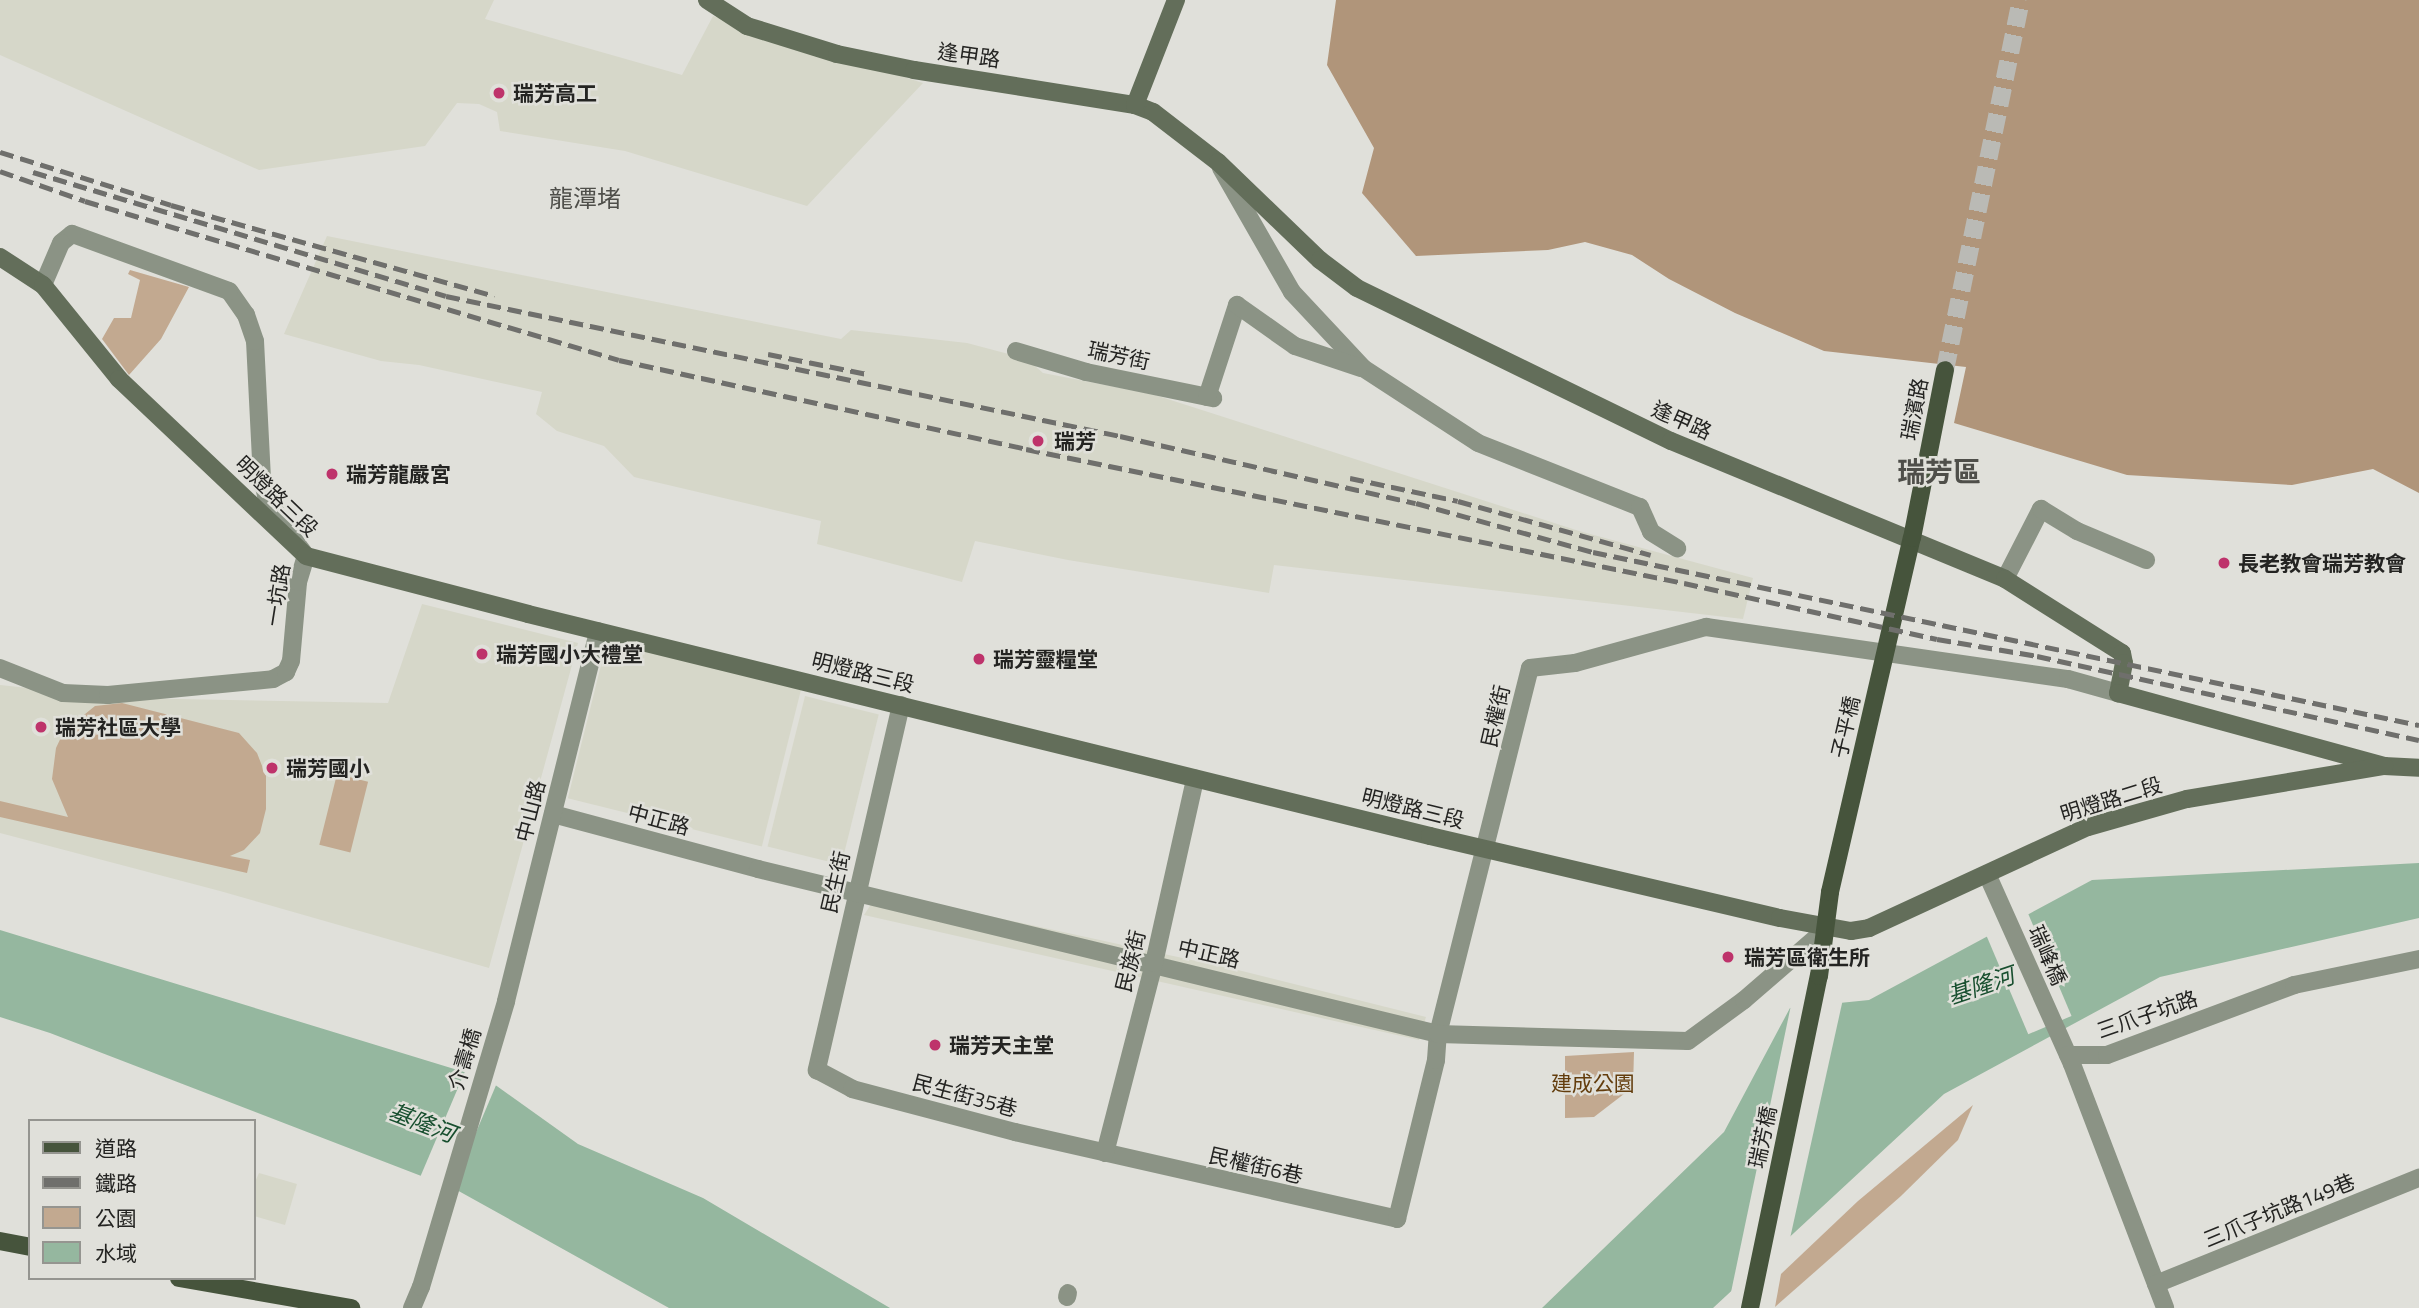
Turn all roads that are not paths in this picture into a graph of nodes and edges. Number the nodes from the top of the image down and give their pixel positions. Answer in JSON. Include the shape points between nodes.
{"nodes":[{"id":1,"x":707,"y":0,"type":"edge"},
{"id":2,"x":1176,"y":0,"type":"edge"},
{"id":3,"x":1135,"y":105,"type":"junction"},
{"id":4,"x":1218,"y":162,"type":"junction"},
{"id":5,"x":0,"y":257,"type":"edge"},
{"id":6,"x":43,"y":285,"type":"junction"},
{"id":7,"x":1016,"y":351,"type":"dead end"},
{"id":8,"x":1363,"y":368,"type":"junction"},
{"id":9,"x":1945,"y":370,"type":"tunnel mouth"},
{"id":10,"x":1912,"y":538,"type":"junction"},
{"id":11,"x":1677,"y":548,"type":"dead end"},
{"id":12,"x":306,"y":556,"type":"junction"},
{"id":13,"x":2147,"y":560,"type":"dead end"},
{"id":14,"x":2005,"y":579,"type":"junction"},
{"id":15,"x":598,"y":631,"type":"junction"},
{"id":16,"x":0,"y":668,"type":"edge"},
{"id":17,"x":1980,"y":668,"type":"joint"},
{"id":18,"x":2118,"y":693,"type":"junction"},
{"id":19,"x":901,"y":705,"type":"junction"},
{"id":20,"x":2384,"y":766,"type":"junction"},
{"id":21,"x":2419,"y":768,"type":"edge"},
{"id":22,"x":1195,"y":779,"type":"junction"},
{"id":23,"x":553,"y":814,"type":"junction"},
{"id":24,"x":1486,"y":849,"type":"junction"},
{"id":25,"x":1987,"y":874,"type":"junction"},
{"id":26,"x":856,"y":893,"type":"junction"},
{"id":27,"x":1827,"y":928,"type":"junction"},
{"id":28,"x":2419,"y":959,"type":"edge"},
{"id":29,"x":1154,"y":964,"type":"junction"},
{"id":30,"x":506,"y":1001,"type":"joint"},
{"id":31,"x":1438,"y":1034,"type":"junction"},
{"id":32,"x":2068,"y":1055,"type":"junction"},
{"id":33,"x":817,"y":1070,"type":"joint"},
{"id":34,"x":1105,"y":1153,"type":"junction"},
{"id":35,"x":2419,"y":1178,"type":"edge"},
{"id":36,"x":1397,"y":1219,"type":"joint"},
{"id":37,"x":0,"y":1241,"type":"edge"},
{"id":38,"x":28,"y":1247,"type":"edge"},
{"id":39,"x":190,"y":1280,"type":"edge"},
{"id":40,"x":2156,"y":1284,"type":"junction"},
{"id":41,"x":351,"y":1308,"type":"edge"},
{"id":42,"x":412,"y":1308,"type":"edge"},
{"id":43,"x":1750,"y":1308,"type":"edge"},
{"id":44,"x":2163,"y":1308,"type":"edge"}],
"edges":[{"from":1,"to":3,"type":"street","name":"逢甲路","via":[[747,26],[837,54]]},
{"from":2,"to":3,"type":"street"},
{"from":3,"to":4,"type":"street","name":"逢甲路","via":[[1153,113]]},
{"from":4,"to":8,"type":"street","name":"逢甲路","via":[[1292,292]]},
{"from":4,"to":10,"type":"street","name":"逢甲路","via":[[1320,260],[1357,288],[1671,441]]},
{"from":5,"to":6,"type":"street","name":"明燈路三段"},
{"from":6,"to":12,"type":"street","name":"明燈路三段","via":[[119,379]]},
{"from":6,"to":12,"type":"street","name":"一坑路","via":[[61,243],[72,234],[229,291],[246,315],[255,341],[266,495]]},
{"from":7,"to":8,"type":"street","name":"瑞芳街","via":[[1086,372],[1210,397],[1237,304],[1295,346]]},
{"from":8,"to":11,"type":"street","name":"逢甲路","via":[[1478,443],[1640,507],[1651,532]]},
{"from":9,"to":10,"type":"main road","name":"瑞濱路"},
{"from":10,"to":14,"type":"street","name":"逢甲路"},
{"from":10,"to":27,"type":"main road","name":"子平橋","via":[[1830,892]]},
{"from":12,"to":15,"type":"street","name":"明燈路三段"},
{"from":12,"to":16,"type":"street","name":"一坑路","via":[[298,582],[291,661],[286,672],[273,679],[108,695],[63,693]]},
{"from":13,"to":14,"type":"street","via":[[2077,531],[2041,509]]},
{"from":14,"to":18,"type":"street","name":"逢甲路","via":[[2122,653]]},
{"from":15,"to":19,"type":"street","name":"明燈路三段"},
{"from":15,"to":23,"type":"street","name":"中山路"},
{"from":17,"to":18,"type":"street","name":"明燈路二段","via":[[2068,679]]},
{"from":17,"to":24,"type":"street","name":"民權街","via":[[1706,627],[1575,663],[1530,668]]},
{"from":18,"to":20,"type":"street","name":"明燈路二段"},
{"from":19,"to":22,"type":"street","name":"明燈路三段"},
{"from":19,"to":26,"type":"street","name":"民生街"},
{"from":20,"to":21,"type":"street","name":"明燈路二段"},
{"from":20,"to":25,"type":"street","name":"明燈路二段","via":[[2187,799],[2088,827]]},
{"from":22,"to":24,"type":"street","name":"明燈路三段"},
{"from":22,"to":29,"type":"street","name":"民族街"},
{"from":23,"to":26,"type":"street","name":"中正路"},
{"from":23,"to":30,"type":"street","name":"中山路"},
{"from":24,"to":27,"type":"street","name":"明燈路三段"},
{"from":24,"to":31,"type":"street","name":"民權街"},
{"from":25,"to":27,"type":"street","name":"明燈路二段","via":[[1869,928]]},
{"from":25,"to":32,"type":"street","name":"瑞峰橋"},
{"from":26,"to":29,"type":"street","name":"中正路"},
{"from":26,"to":33,"type":"street","name":"民生街"},
{"from":27,"to":31,"type":"street","name":"中正路","via":[[1744,1000],[1688,1041]]},
{"from":27,"to":43,"type":"main road","name":"瑞芳橋"},
{"from":28,"to":32,"type":"street","name":"三爪子坑路","via":[[2294,985],[2107,1055]]},
{"from":29,"to":31,"type":"street","name":"中正路"},
{"from":29,"to":34,"type":"street","name":"民族街"},
{"from":30,"to":42,"type":"street","name":"介壽橋"},
{"from":31,"to":36,"type":"street","name":"民權街","via":[[1436,1060]]},
{"from":32,"to":40,"type":"street"},
{"from":33,"to":34,"type":"street","name":"民生街35巷","via":[[852,1089]]},
{"from":34,"to":36,"type":"street","name":"民權街6巷"},
{"from":35,"to":40,"type":"street","name":"三爪子坑路149巷"},
{"from":37,"to":38,"type":"main road"},
{"from":39,"to":41,"type":"main road"},
{"from":40,"to":44,"type":"street"}]}
